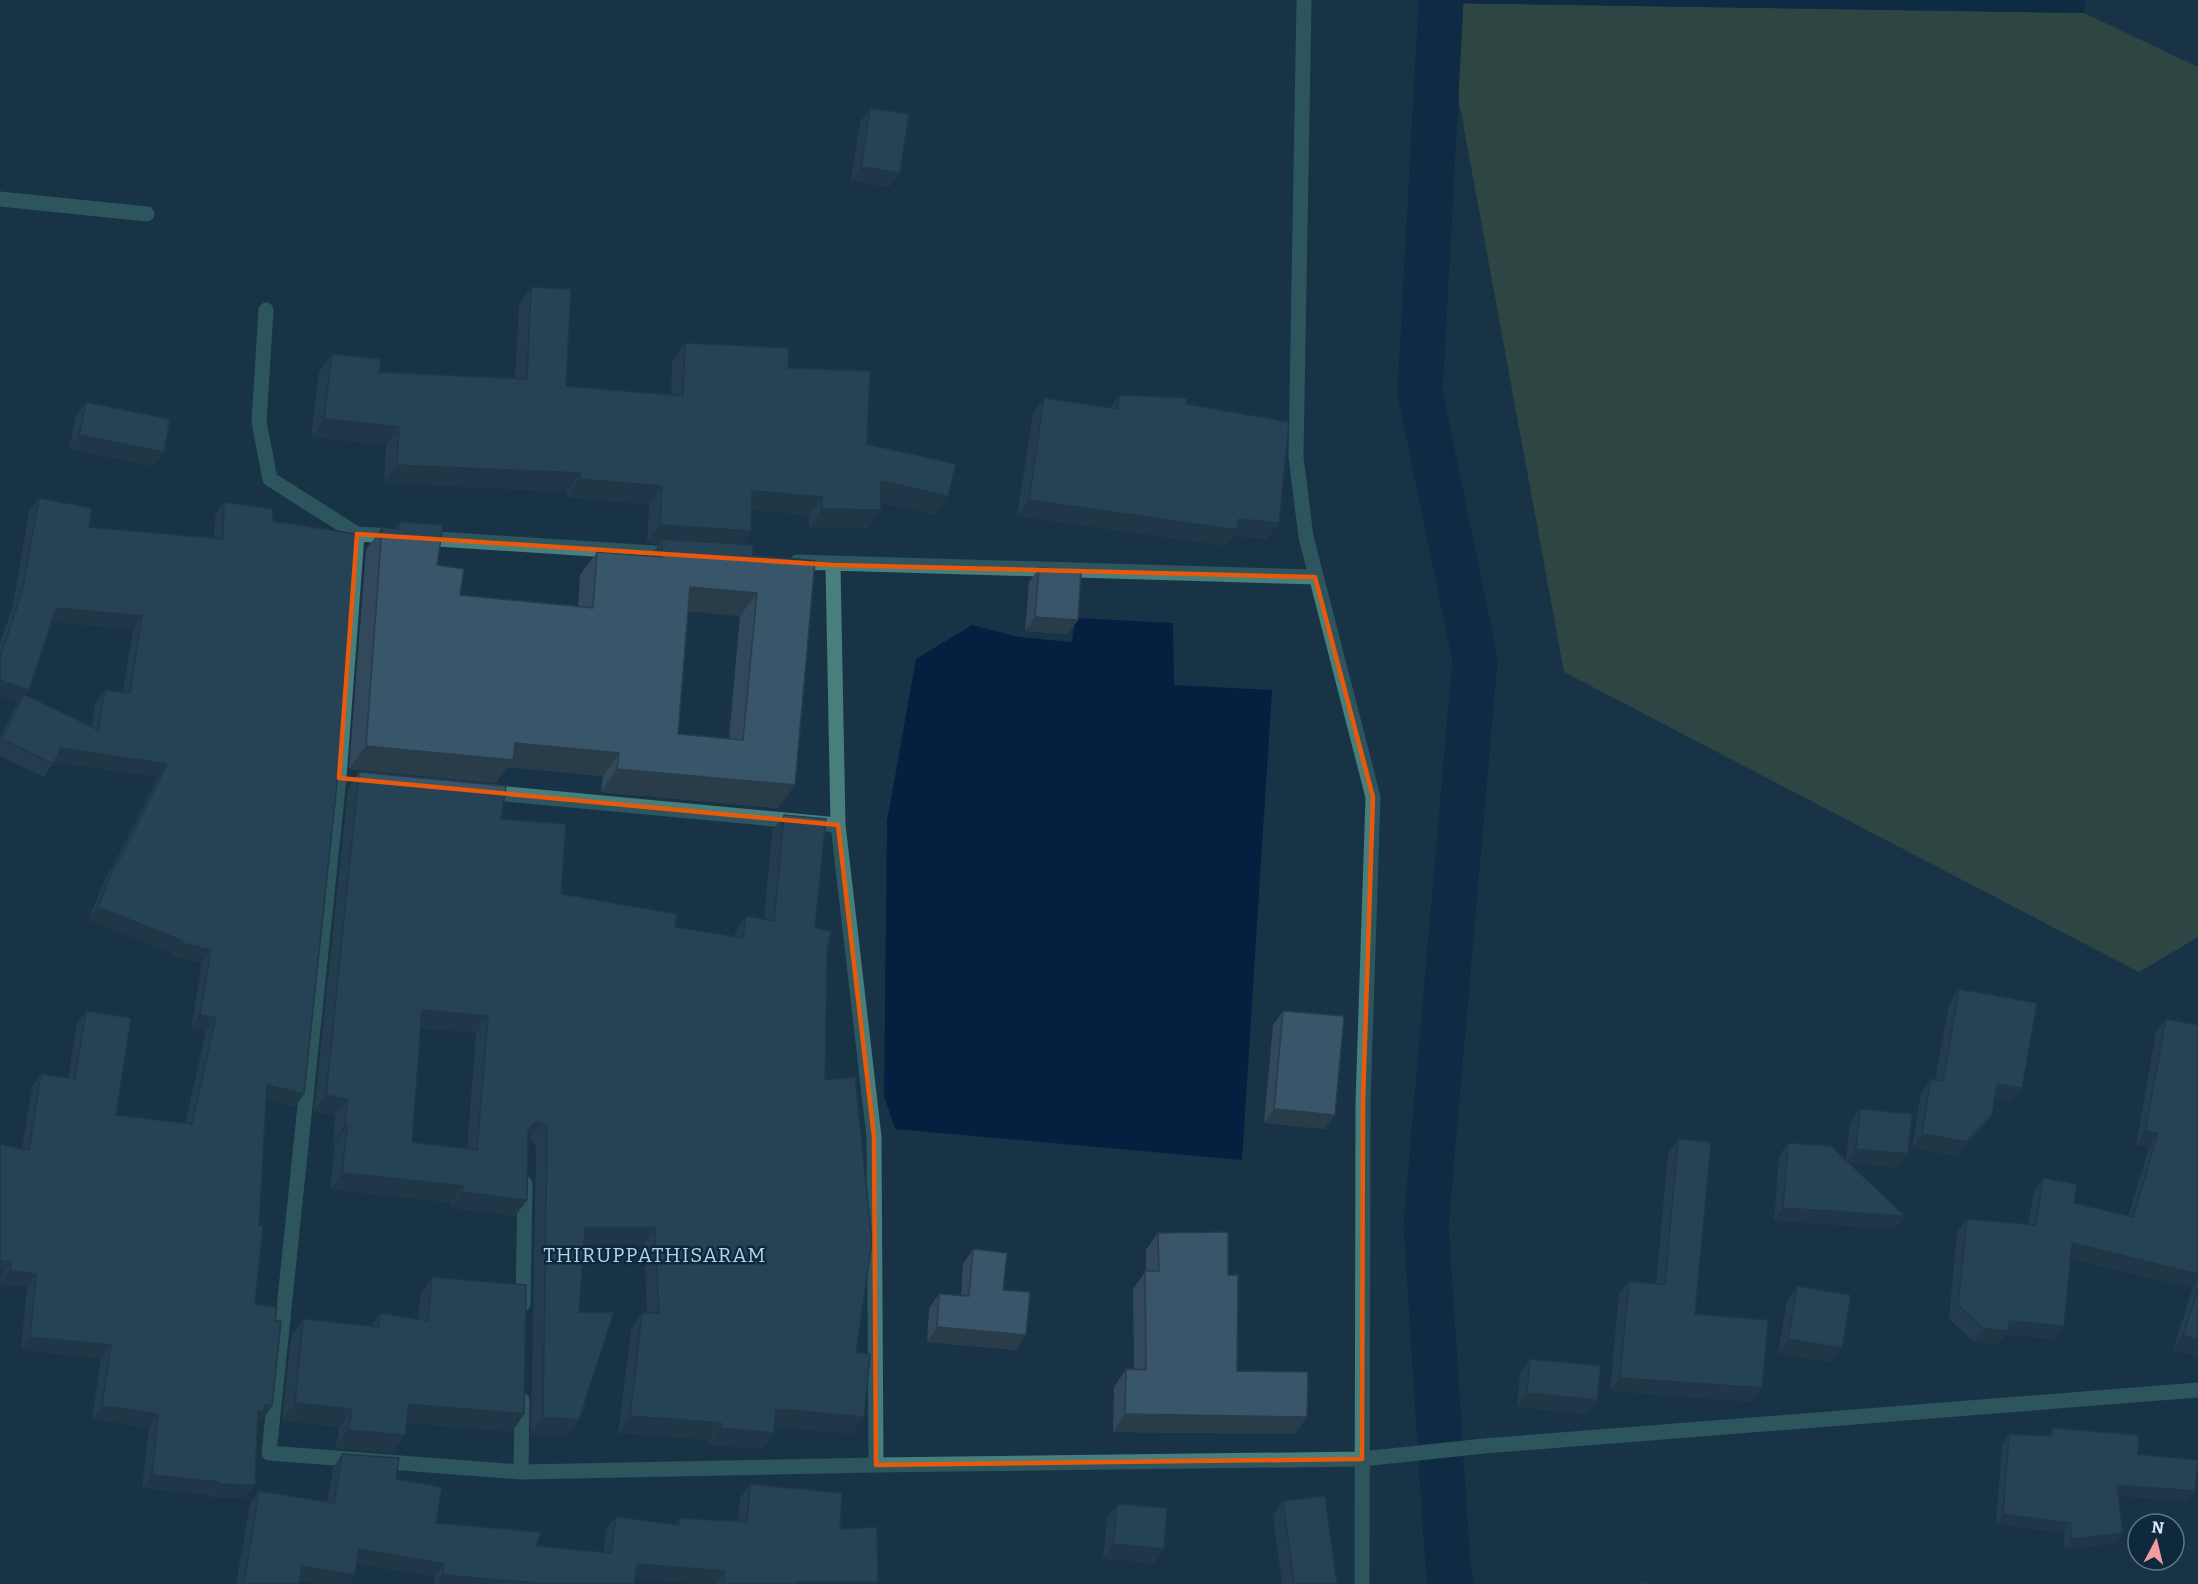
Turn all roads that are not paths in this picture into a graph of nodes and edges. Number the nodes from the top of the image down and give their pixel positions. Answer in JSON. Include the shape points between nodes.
{"nodes":[{"id":1,"x":1304,"y":0,"type":"edge"},
{"id":2,"x":0,"y":199,"type":"edge"},
{"id":3,"x":147,"y":214,"type":"dead end"},
{"id":4,"x":266,"y":310,"type":"dead end"},
{"id":5,"x":357,"y":534,"type":"junction"},
{"id":6,"x":690,"y":555,"type":"edge"},
{"id":7,"x":785,"y":562,"type":"edge"},
{"id":8,"x":833,"y":565,"type":"junction"},
{"id":9,"x":1315,"y":577,"type":"junction"},
{"id":10,"x":470,"y":790,"type":"edge"},
{"id":11,"x":838,"y":825,"type":"junction"},
{"id":12,"x":525,"y":1172,"type":"edge"},
{"id":13,"x":523,"y":1316,"type":"edge"},
{"id":14,"x":522,"y":1388,"type":"edge"},
{"id":15,"x":2198,"y":1390,"type":"edge"},
{"id":16,"x":1362,"y":1459,"type":"junction"},
{"id":17,"x":876,"y":1465,"type":"junction"},
{"id":18,"x":521,"y":1472,"type":"junction"},
{"id":19,"x":1362,"y":1584,"type":"edge"}],
"edges":[{"from":1,"to":9,"type":"street","via":[[1296,457]]},
{"from":2,"to":3,"type":"street"},
{"from":4,"to":5,"type":"street","via":[[259,422],[270,479]]},
{"from":5,"to":6,"type":"street"},
{"from":5,"to":18,"type":"street","via":[[345,778],[269,1453]]},
{"from":7,"to":8,"type":"street"},
{"from":8,"to":9,"type":"street"},
{"from":8,"to":11,"type":"street"},
{"from":9,"to":16,"type":"street","via":[[1373,797],[1363,1102]]},
{"from":10,"to":11,"type":"street"},
{"from":11,"to":17,"type":"street","via":[[874,1137]]},
{"from":12,"to":13,"type":"street"},
{"from":14,"to":18,"type":"street"},
{"from":15,"to":16,"type":"street"},
{"from":16,"to":17,"type":"street"},
{"from":16,"to":19,"type":"street"},
{"from":17,"to":18,"type":"street"}]}
